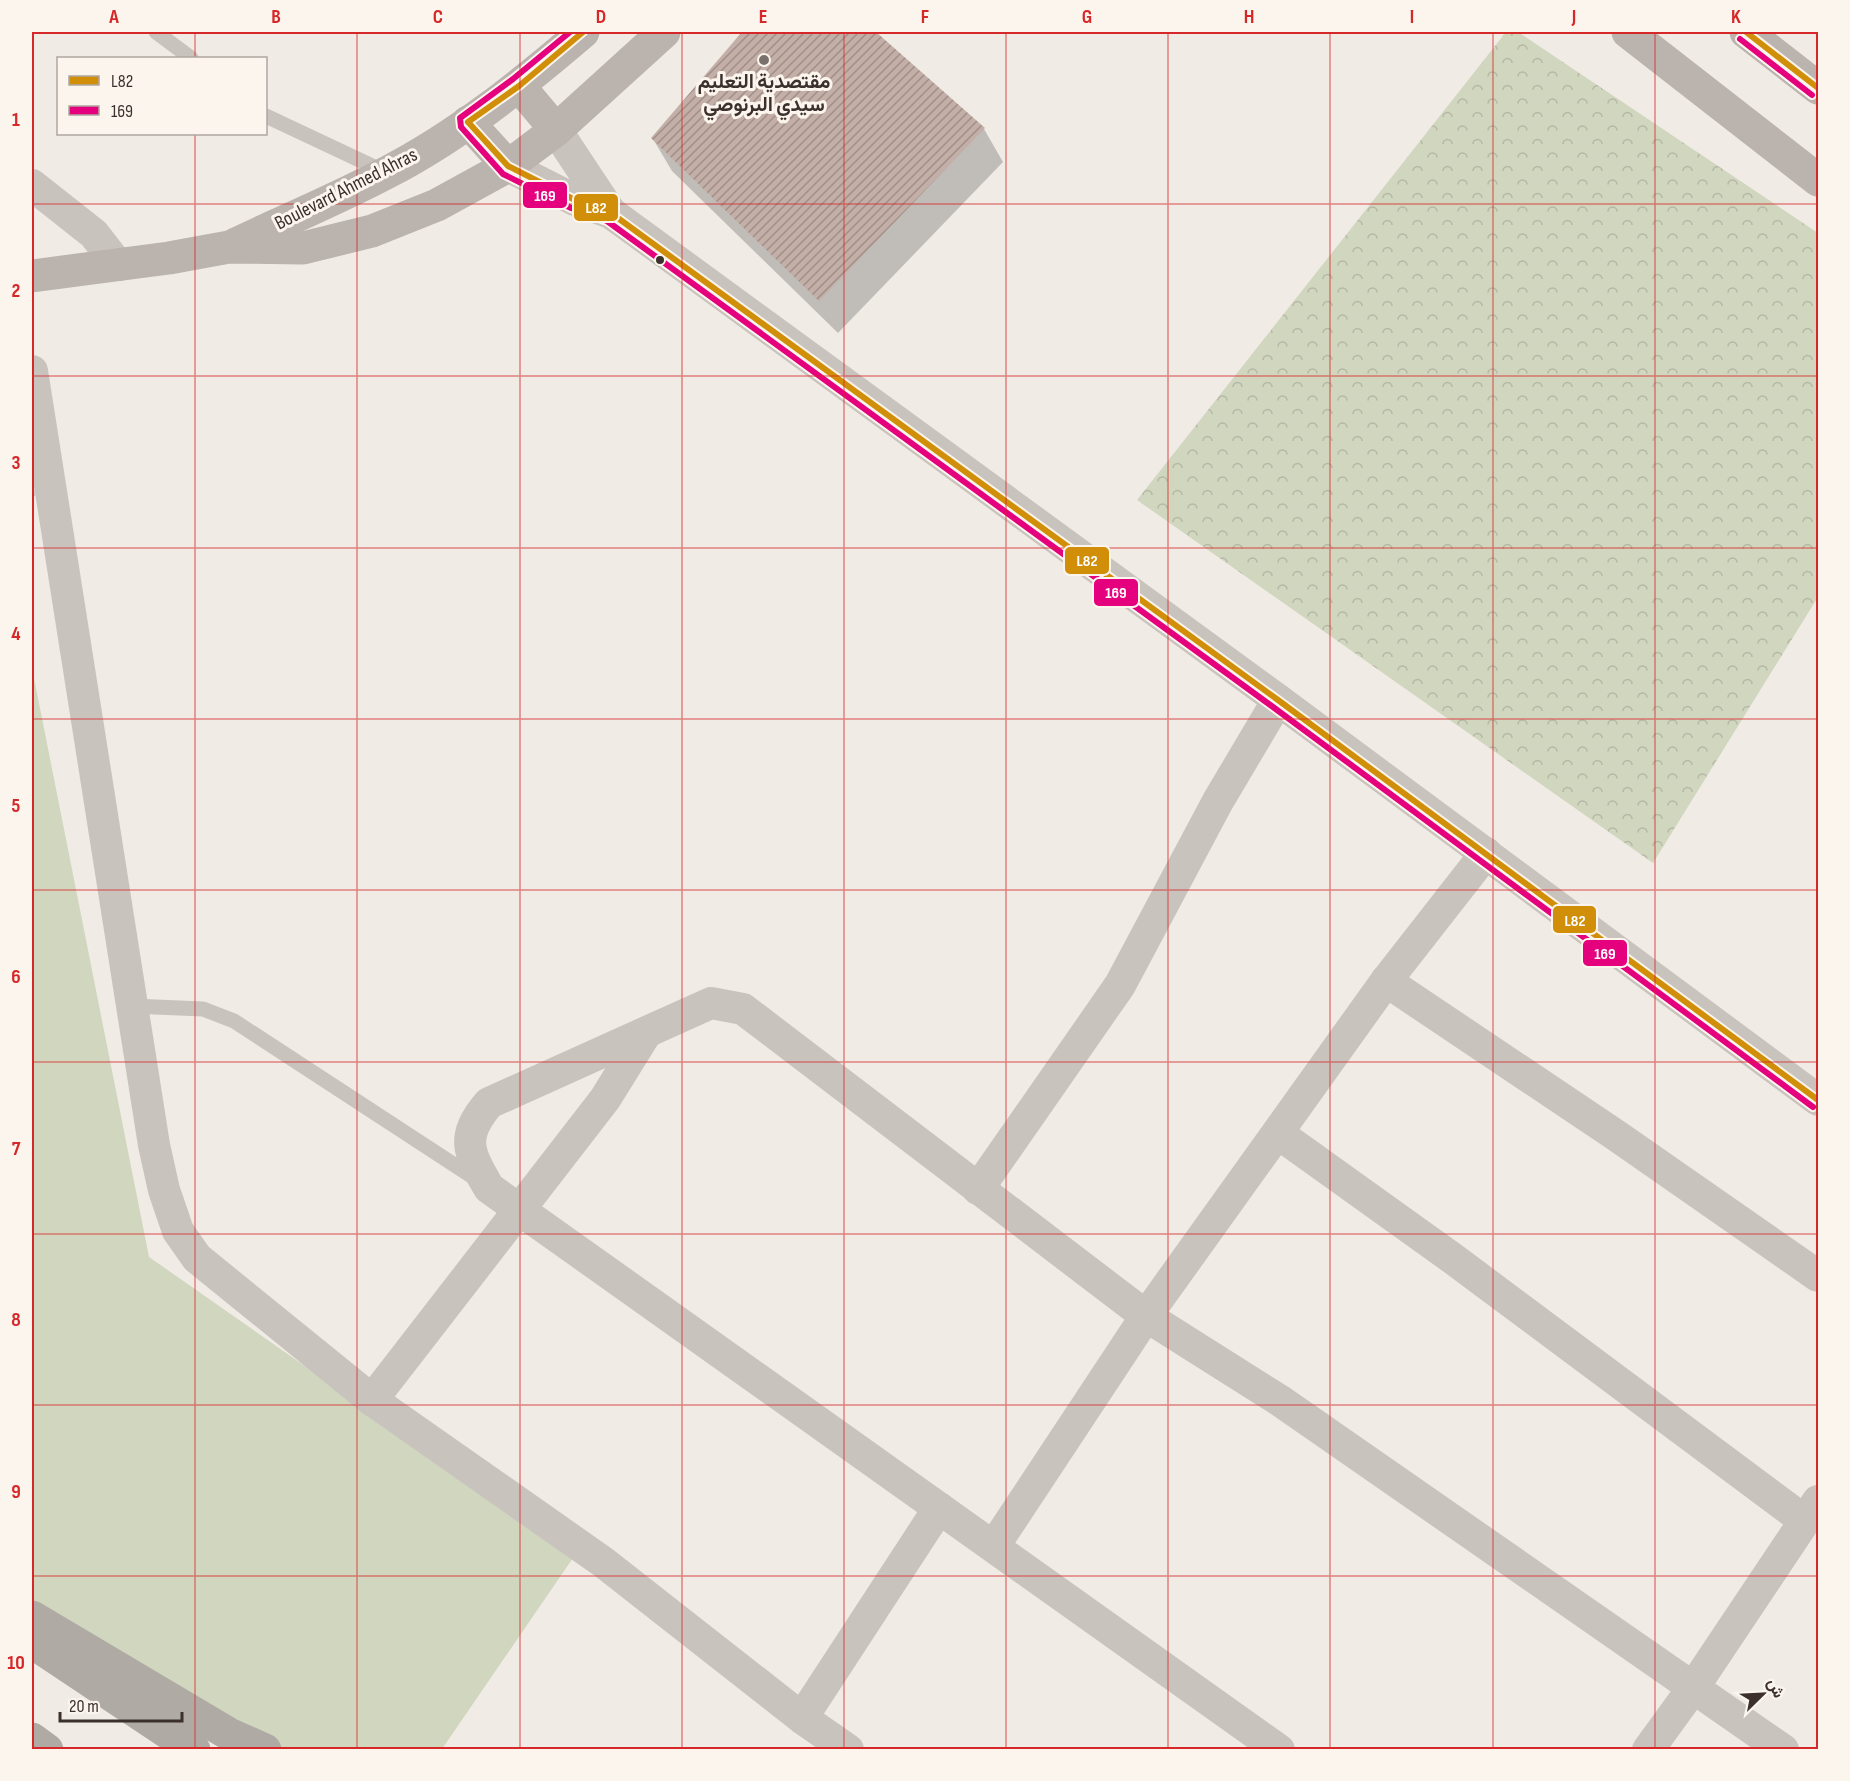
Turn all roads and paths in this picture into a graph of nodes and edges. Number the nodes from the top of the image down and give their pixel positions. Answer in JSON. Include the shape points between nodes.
{"nodes":[{"id":1,"x":156,"y":32,"type":"edge"},
{"id":2,"x":583,"y":32,"type":"edge"},
{"id":3,"x":664,"y":32,"type":"edge"},
{"id":4,"x":1628,"y":32,"type":"edge"},
{"id":5,"x":1746,"y":32,"type":"edge"},
{"id":6,"x":190,"y":57,"type":"edge"},
{"id":7,"x":519,"y":86,"type":"junction"},
{"id":8,"x":1818,"y":88,"type":"edge"},
{"id":9,"x":267,"y":116,"type":"edge"},
{"id":10,"x":468,"y":122,"type":"junction"},
{"id":11,"x":556,"y":130,"type":"junction"},
{"id":12,"x":508,"y":166,"type":"junction"},
{"id":13,"x":387,"y":173,"type":"junction"},
{"id":14,"x":1818,"y":180,"type":"edge"},
{"id":15,"x":32,"y":185,"type":"edge"},
{"id":16,"x":611,"y":213,"type":"junction"},
{"id":17,"x":229,"y":247,"type":"junction"},
{"id":18,"x":118,"y":265,"type":"junction"},
{"id":19,"x":32,"y":276,"type":"edge"},
{"id":20,"x":32,"y":371,"type":"edge"},
{"id":21,"x":1278,"y":700,"type":"junction"},
{"id":22,"x":1486,"y":853,"type":"junction"},
{"id":23,"x":1386,"y":981,"type":"junction"},
{"id":24,"x":132,"y":1006,"type":"junction"},
{"id":25,"x":646,"y":1033,"type":"junction"},
{"id":26,"x":1818,"y":1100,"type":"edge"},
{"id":27,"x":1279,"y":1134,"type":"junction"},
{"id":28,"x":489,"y":1188,"type":"junction"},
{"id":29,"x":978,"y":1189,"type":"junction"},
{"id":30,"x":520,"y":1210,"type":"junction"},
{"id":31,"x":1818,"y":1276,"type":"edge"},
{"id":32,"x":1146,"y":1316,"type":"junction"},
{"id":33,"x":372,"y":1400,"type":"junction"},
{"id":34,"x":939,"y":1508,"type":"junction"},
{"id":35,"x":1812,"y":1511,"type":"edge"},
{"id":36,"x":994,"y":1546,"type":"junction"},
{"id":37,"x":32,"y":1617,"type":"edge"},
{"id":38,"x":32,"y":1642,"type":"edge"},
{"id":39,"x":1693,"y":1688,"type":"junction"},
{"id":40,"x":802,"y":1718,"type":"junction"},
{"id":41,"x":32,"y":1739,"type":"edge"},
{"id":42,"x":47,"y":1749,"type":"edge"},
{"id":43,"x":194,"y":1749,"type":"edge"},
{"id":44,"x":265,"y":1749,"type":"edge"},
{"id":45,"x":848,"y":1749,"type":"edge"},
{"id":46,"x":1279,"y":1749,"type":"edge"},
{"id":47,"x":1648,"y":1749,"type":"edge"},
{"id":48,"x":1783,"y":1749,"type":"edge"}],
"edges":[{"from":1,"to":6,"type":"lane"},
{"from":2,"to":7,"type":"street","name":"Boulevard Ahmed Ahras"},
{"from":3,"to":11,"type":"street","name":"Boulevard Ahmed Ahras"},
{"from":4,"to":14,"type":"street"},
{"from":5,"to":8,"type":"street"},
{"from":7,"to":10,"type":"street","name":"Boulevard Ahmed Ahras"},
{"from":7,"to":11,"type":"street"},
{"from":9,"to":13,"type":"lane"},
{"from":10,"to":12,"type":"street"},
{"from":10,"to":13,"type":"street","name":"Boulevard Ahmed Ahras"},
{"from":11,"to":12,"type":"street","name":"Boulevard Ahmed Ahras"},
{"from":11,"to":16,"type":"street"},
{"from":12,"to":16,"type":"street"},
{"from":12,"to":17,"type":"street","name":"Boulevard Ahmed Ahras","via":[[437,205],[372,231],[303,248]]},
{"from":13,"to":17,"type":"street","name":"Boulevard Ahmed Ahras"},
{"from":15,"to":18,"type":"street","via":[[94,234]]},
{"from":16,"to":21,"type":"street"},
{"from":17,"to":18,"type":"street","name":"Boulevard Ahmed Ahras"},
{"from":18,"to":19,"type":"street","name":"Boulevard Ahmed Ahras"},
{"from":20,"to":24,"type":"street"},
{"from":21,"to":22,"type":"street"},
{"from":21,"to":29,"type":"street","via":[[1218,801],[1120,985]]},
{"from":22,"to":23,"type":"street"},
{"from":22,"to":26,"type":"street"},
{"from":23,"to":27,"type":"street"},
{"from":23,"to":31,"type":"street"},
{"from":24,"to":28,"type":"lane","via":[[203,1009],[234,1021]]},
{"from":24,"to":33,"type":"street","via":[[154,1145],[178,1231],[197,1258]]},
{"from":25,"to":28,"type":"street","via":[[489,1103],[468,1137],[471,1158]]},
{"from":25,"to":29,"type":"street","via":[[711,1003],[743,1009]]},
{"from":25,"to":30,"type":"street","via":[[604,1099]]},
{"from":27,"to":32,"type":"street"},
{"from":27,"to":35,"type":"street"},
{"from":28,"to":30,"type":"street"},
{"from":29,"to":32,"type":"street"},
{"from":30,"to":33,"type":"street"},
{"from":30,"to":34,"type":"street"},
{"from":32,"to":36,"type":"street"},
{"from":32,"to":39,"type":"street","via":[[1279,1400]]},
{"from":33,"to":40,"type":"street","via":[[603,1562]]},
{"from":34,"to":36,"type":"street"},
{"from":34,"to":40,"type":"street"},
{"from":35,"to":39,"type":"street"},
{"from":36,"to":46,"type":"street"},
{"from":37,"to":44,"type":"highway","via":[[229,1734]]},
{"from":38,"to":43,"type":"highway"},
{"from":39,"to":47,"type":"street"},
{"from":39,"to":48,"type":"street"},
{"from":40,"to":45,"type":"street"},
{"from":41,"to":42,"type":"highway"}]}
